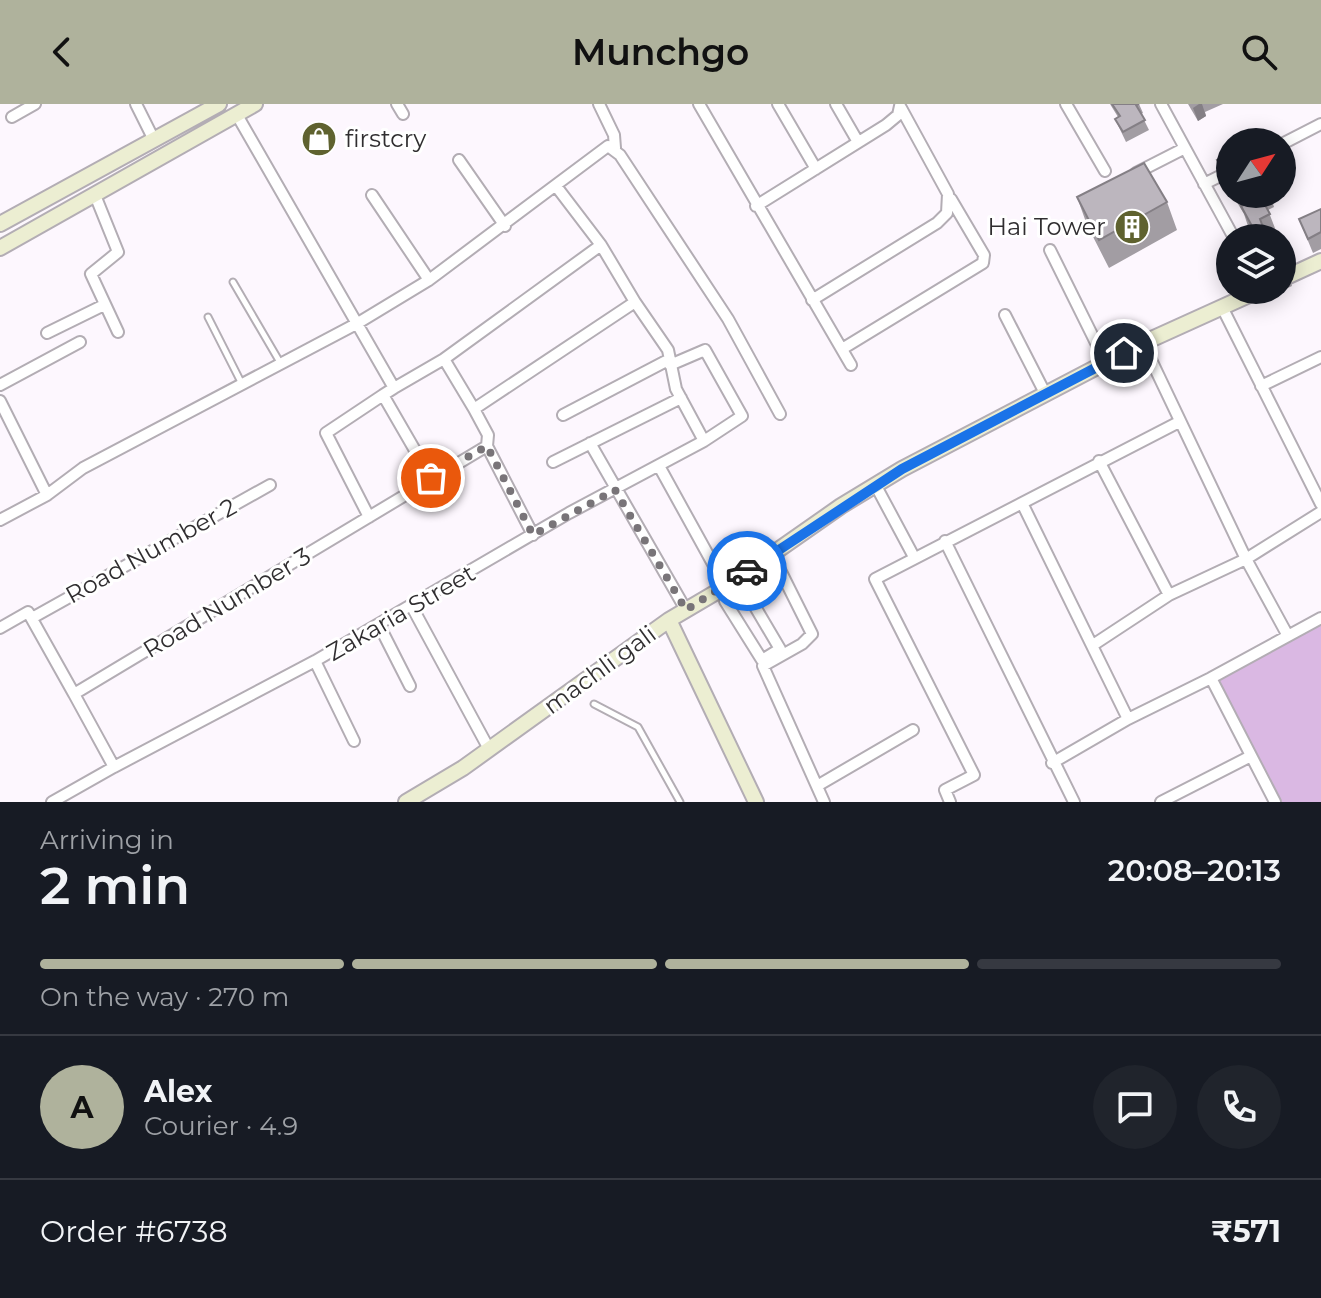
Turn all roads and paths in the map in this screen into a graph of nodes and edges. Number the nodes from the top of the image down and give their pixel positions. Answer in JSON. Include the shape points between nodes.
{"nodes":[{"id":1,"x":35,"y":104,"type":"edge"},
{"id":2,"x":136,"y":104,"type":"edge"},
{"id":3,"x":219,"y":104,"type":"edge"},
{"id":4,"x":255,"y":104,"type":"edge"},
{"id":5,"x":599,"y":104,"type":"edge"},
{"id":6,"x":778,"y":104,"type":"edge"},
{"id":7,"x":836,"y":104,"type":"edge"},
{"id":8,"x":1066,"y":104,"type":"edge"},
{"id":9,"x":1161,"y":104,"type":"edge"},
{"id":10,"x":703,"y":105,"type":"edge"},
{"id":11,"x":900,"y":106,"type":"edge"},
{"id":12,"x":237,"y":115,"type":"junction"},
{"id":13,"x":12,"y":117,"type":"dead end"},
{"id":14,"x":1321,"y":124,"type":"edge"},
{"id":15,"x":1296,"y":137,"type":"edge"},
{"id":16,"x":154,"y":140,"type":"junction"},
{"id":17,"x":858,"y":142,"type":"junction"},
{"id":18,"x":615,"y":148,"type":"junction"},
{"id":19,"x":1185,"y":148,"type":"junction"},
{"id":20,"x":459,"y":160,"type":"dead end"},
{"id":21,"x":816,"y":169,"type":"junction"},
{"id":22,"x":1105,"y":171,"type":"dead end"},
{"id":23,"x":1129,"y":177,"type":"edge"},
{"id":24,"x":1216,"y":178,"type":"edge"},
{"id":25,"x":1204,"y":184,"type":"junction"},
{"id":26,"x":556,"y":186,"type":"junction"},
{"id":27,"x":948,"y":194,"type":"junction"},
{"id":28,"x":95,"y":195,"type":"junction"},
{"id":29,"x":372,"y":195,"type":"dead end"},
{"id":30,"x":756,"y":206,"type":"junction"},
{"id":31,"x":0,"y":224,"type":"edge"},
{"id":32,"x":1226,"y":224,"type":"edge"},
{"id":33,"x":505,"y":226,"type":"junction"},
{"id":34,"x":601,"y":245,"type":"junction"},
{"id":35,"x":0,"y":248,"type":"edge"},
{"id":36,"x":1050,"y":250,"type":"dead end"},
{"id":37,"x":1321,"y":261,"type":"edge"},
{"id":38,"x":1296,"y":273,"type":"edge"},
{"id":39,"x":429,"y":280,"type":"junction"},
{"id":40,"x":233,"y":282,"type":"dead end"},
{"id":41,"x":812,"y":300,"type":"junction"},
{"id":42,"x":635,"y":302,"type":"junction"},
{"id":43,"x":1229,"y":304,"type":"edge"},
{"id":44,"x":104,"y":305,"type":"junction"},
{"id":45,"x":1222,"y":307,"type":"junction"},
{"id":46,"x":1005,"y":315,"type":"dead end"},
{"id":47,"x":208,"y":317,"type":"dead end"},
{"id":48,"x":358,"y":323,"type":"junction"},
{"id":49,"x":118,"y":332,"type":"dead end"},
{"id":50,"x":47,"y":333,"type":"dead end"},
{"id":51,"x":80,"y":342,"type":"dead end"},
{"id":52,"x":1143,"y":343,"type":"junction"},
{"id":53,"x":842,"y":349,"type":"junction"},
{"id":54,"x":1321,"y":357,"type":"edge"},
{"id":55,"x":444,"y":359,"type":"junction"},
{"id":56,"x":670,"y":362,"type":"junction"},
{"id":57,"x":1106,"y":363,"type":"junction"},
{"id":58,"x":281,"y":364,"type":"junction"},
{"id":59,"x":851,"y":365,"type":"dead end"},
{"id":60,"x":242,"y":384,"type":"junction"},
{"id":61,"x":0,"y":385,"type":"edge"},
{"id":62,"x":1261,"y":386,"type":"junction"},
{"id":63,"x":394,"y":388,"type":"junction"},
{"id":64,"x":383,"y":395,"type":"junction"},
{"id":65,"x":1046,"y":395,"type":"junction"},
{"id":66,"x":681,"y":398,"type":"junction"},
{"id":67,"x":0,"y":401,"type":"edge"},
{"id":68,"x":474,"y":409,"type":"junction"},
{"id":69,"x":780,"y":414,"type":"dead end"},
{"id":70,"x":563,"y":415,"type":"dead end"},
{"id":71,"x":1179,"y":422,"type":"junction"},
{"id":72,"x":704,"y":441,"type":"junction"},
{"id":73,"x":590,"y":443,"type":"junction"},
{"id":74,"x":487,"y":446,"type":"junction"},
{"id":75,"x":1099,"y":461,"type":"junction"},
{"id":76,"x":553,"y":462,"type":"dead end"},
{"id":77,"x":659,"y":466,"type":"junction"},
{"id":78,"x":431,"y":478,"type":"junction"},
{"id":79,"x":270,"y":485,"type":"dead end"},
{"id":80,"x":876,"y":486,"type":"junction"},
{"id":81,"x":615,"y":490,"type":"junction"},
{"id":82,"x":47,"y":495,"type":"junction"},
{"id":83,"x":1022,"y":503,"type":"junction"},
{"id":84,"x":1321,"y":504,"type":"edge"},
{"id":85,"x":1321,"y":512,"type":"edge"},
{"id":86,"x":369,"y":517,"type":"junction"},
{"id":87,"x":0,"y":520,"type":"edge"},
{"id":88,"x":533,"y":535,"type":"junction"},
{"id":89,"x":945,"y":541,"type":"junction"},
{"id":90,"x":772,"y":554,"type":"junction"},
{"id":91,"x":914,"y":557,"type":"junction"},
{"id":92,"x":1246,"y":559,"type":"junction"},
{"id":93,"x":728,"y":592,"type":"junction"},
{"id":94,"x":1169,"y":595,"type":"junction"},
{"id":95,"x":411,"y":605,"type":"junction"},
{"id":96,"x":686,"y":610,"type":"junction"},
{"id":97,"x":32,"y":618,"type":"junction"},
{"id":98,"x":1321,"y":618,"type":"edge"},
{"id":99,"x":669,"y":620,"type":"junction"},
{"id":100,"x":379,"y":625,"type":"junction"},
{"id":101,"x":0,"y":628,"type":"edge"},
{"id":102,"x":1288,"y":636,"type":"junction"},
{"id":103,"x":1093,"y":645,"type":"junction"},
{"id":104,"x":766,"y":660,"type":"junction"},
{"id":105,"x":315,"y":661,"type":"junction"},
{"id":106,"x":1211,"y":678,"type":"junction"},
{"id":107,"x":410,"y":686,"type":"dead end"},
{"id":108,"x":74,"y":694,"type":"junction"},
{"id":109,"x":594,"y":704,"type":"dead end"},
{"id":110,"x":1128,"y":719,"type":"junction"},
{"id":111,"x":913,"y":730,"type":"dead end"},
{"id":112,"x":354,"y":741,"type":"dead end"},
{"id":113,"x":489,"y":749,"type":"junction"},
{"id":114,"x":1251,"y":756,"type":"junction"},
{"id":115,"x":1052,"y":763,"type":"junction"},
{"id":116,"x":114,"y":767,"type":"junction"},
{"id":117,"x":817,"y":786,"type":"junction"},
{"id":118,"x":52,"y":802,"type":"edge"},
{"id":119,"x":406,"y":802,"type":"edge"},
{"id":120,"x":680,"y":802,"type":"edge"},
{"id":121,"x":756,"y":802,"type":"edge"},
{"id":122,"x":824,"y":802,"type":"edge"},
{"id":123,"x":950,"y":802,"type":"edge"},
{"id":124,"x":1074,"y":802,"type":"edge"},
{"id":125,"x":1161,"y":802,"type":"edge"},
{"id":126,"x":1275,"y":802,"type":"edge"}],
"edges":[{"from":1,"to":13,"type":"street"},
{"from":2,"to":16,"type":"street"},
{"from":3,"to":16,"type":"street"},
{"from":4,"to":12,"type":"street"},
{"from":5,"to":18,"type":"street"},
{"from":6,"to":21,"type":"street"},
{"from":7,"to":17,"type":"street"},
{"from":8,"to":22,"type":"street"},
{"from":9,"to":19,"type":"street"},
{"from":10,"to":30,"type":"street"},
{"from":11,"to":17,"type":"street","via":[[893,119]]},
{"from":11,"to":27,"type":"street"},
{"from":12,"to":28,"type":"street"},
{"from":12,"to":48,"type":"street"},
{"from":14,"to":15,"type":"street"},
{"from":16,"to":31,"type":"street"},
{"from":17,"to":21,"type":"street"},
{"from":18,"to":26,"type":"street","via":[[604,148]]},
{"from":18,"to":69,"type":"street","via":[[728,319]]},
{"from":19,"to":23,"type":"street"},
{"from":19,"to":25,"type":"street"},
{"from":20,"to":33,"type":"street"},
{"from":21,"to":30,"type":"street"},
{"from":24,"to":25,"type":"street"},
{"from":25,"to":32,"type":"street"},
{"from":26,"to":33,"type":"street"},
{"from":26,"to":34,"type":"street"},
{"from":27,"to":41,"type":"street","via":[[949,207],[937,223]]},
{"from":27,"to":53,"type":"street","via":[[984,255],[983,263]]},
{"from":28,"to":35,"type":"street"},
{"from":28,"to":44,"type":"street","via":[[118,252],[91,274]]},
{"from":29,"to":39,"type":"street"},
{"from":30,"to":41,"type":"street"},
{"from":33,"to":39,"type":"street"},
{"from":34,"to":42,"type":"street"},
{"from":34,"to":55,"type":"street"},
{"from":36,"to":57,"type":"street"},
{"from":37,"to":38,"type":"street"},
{"from":39,"to":48,"type":"street"},
{"from":40,"to":58,"type":"lane"},
{"from":41,"to":53,"type":"street"},
{"from":42,"to":56,"type":"street"},
{"from":42,"to":68,"type":"street"},
{"from":43,"to":45,"type":"street","name":"machli gali"},
{"from":44,"to":49,"type":"street"},
{"from":44,"to":50,"type":"street"},
{"from":45,"to":52,"type":"street","name":"machli gali"},
{"from":45,"to":62,"type":"street"},
{"from":46,"to":65,"type":"street"},
{"from":47,"to":60,"type":"lane"},
{"from":48,"to":58,"type":"street"},
{"from":48,"to":63,"type":"street"},
{"from":51,"to":61,"type":"street"},
{"from":52,"to":57,"type":"street","name":"machli gali"},
{"from":52,"to":71,"type":"street"},
{"from":53,"to":59,"type":"street"},
{"from":54,"to":62,"type":"street"},
{"from":55,"to":63,"type":"street"},
{"from":55,"to":68,"type":"street"},
{"from":56,"to":66,"type":"street"},
{"from":56,"to":70,"type":"street"},
{"from":56,"to":72,"type":"street","name":"Zakaria Street","via":[[705,350],[741,409],[740,418]]},
{"from":57,"to":65,"type":"street","name":"machli gali"},
{"from":58,"to":60,"type":"street"},
{"from":60,"to":82,"type":"street","via":[[83,468]]},
{"from":62,"to":84,"type":"street"},
{"from":63,"to":64,"type":"street"},
{"from":64,"to":78,"type":"street"},
{"from":64,"to":86,"type":"street","via":[[326,433]]},
{"from":65,"to":80,"type":"street","name":"machli gali"},
{"from":66,"to":72,"type":"street"},
{"from":66,"to":73,"type":"street"},
{"from":67,"to":82,"type":"street"},
{"from":68,"to":74,"type":"street","via":[[488,435]]},
{"from":71,"to":75,"type":"street"},
{"from":71,"to":92,"type":"street"},
{"from":72,"to":77,"type":"street","name":"Zakaria Street"},
{"from":73,"to":76,"type":"street"},
{"from":73,"to":81,"type":"street"},
{"from":74,"to":78,"type":"street","name":"Road Number 3"},
{"from":74,"to":88,"type":"street"},
{"from":75,"to":83,"type":"street"},
{"from":75,"to":94,"type":"street"},
{"from":77,"to":81,"type":"street","name":"Zakaria Street"},
{"from":77,"to":93,"type":"street"},
{"from":78,"to":86,"type":"street","name":"Road Number 3"},
{"from":79,"to":97,"type":"street","name":"Road Number 2"},
{"from":80,"to":90,"type":"street","name":"machli gali"},
{"from":80,"to":91,"type":"street"},
{"from":81,"to":88,"type":"street","name":"Zakaria Street"},
{"from":81,"to":96,"type":"street"},
{"from":82,"to":87,"type":"street"},
{"from":83,"to":89,"type":"street"},
{"from":83,"to":103,"type":"street"},
{"from":85,"to":92,"type":"street"},
{"from":86,"to":108,"type":"street","name":"Road Number 3"},
{"from":88,"to":95,"type":"street","name":"Zakaria Street"},
{"from":89,"to":91,"type":"street"},
{"from":89,"to":115,"type":"street"},
{"from":90,"to":93,"type":"street","name":"machli gali"},
{"from":90,"to":104,"type":"street","via":[[812,634]]},
{"from":91,"to":123,"type":"street","via":[[875,579],[974,775],[945,790]]},
{"from":92,"to":94,"type":"street"},
{"from":92,"to":102,"type":"street"},
{"from":93,"to":96,"type":"street","name":"machli gali"},
{"from":93,"to":104,"type":"street","via":[[725,601],[759,660]]},
{"from":93,"to":104,"type":"street","via":[[746,589],[780,649]]},
{"from":94,"to":103,"type":"street"},
{"from":95,"to":100,"type":"street","name":"Zakaria Street"},
{"from":95,"to":113,"type":"street"},
{"from":96,"to":99,"type":"street","name":"machli gali"},
{"from":97,"to":101,"type":"street","via":[[28,612]]},
{"from":97,"to":108,"type":"street"},
{"from":98,"to":102,"type":"street"},
{"from":99,"to":113,"type":"street","name":"machli gali"},
{"from":99,"to":121,"type":"street"},
{"from":100,"to":105,"type":"street","name":"Zakaria Street"},
{"from":100,"to":107,"type":"street"},
{"from":102,"to":106,"type":"street"},
{"from":103,"to":110,"type":"street"},
{"from":104,"to":117,"type":"street","via":[[763,666]]},
{"from":105,"to":112,"type":"street"},
{"from":105,"to":116,"type":"street","name":"Zakaria Street"},
{"from":106,"to":110,"type":"street"},
{"from":106,"to":114,"type":"street"},
{"from":108,"to":116,"type":"street"},
{"from":109,"to":120,"type":"lane","via":[[638,727]]},
{"from":110,"to":115,"type":"street"},
{"from":111,"to":117,"type":"street"},
{"from":113,"to":119,"type":"street","name":"machli gali"},
{"from":114,"to":125,"type":"street"},
{"from":114,"to":126,"type":"street"},
{"from":115,"to":124,"type":"street"},
{"from":116,"to":118,"type":"street","name":"Zakaria Street"},
{"from":117,"to":122,"type":"street"}]}
